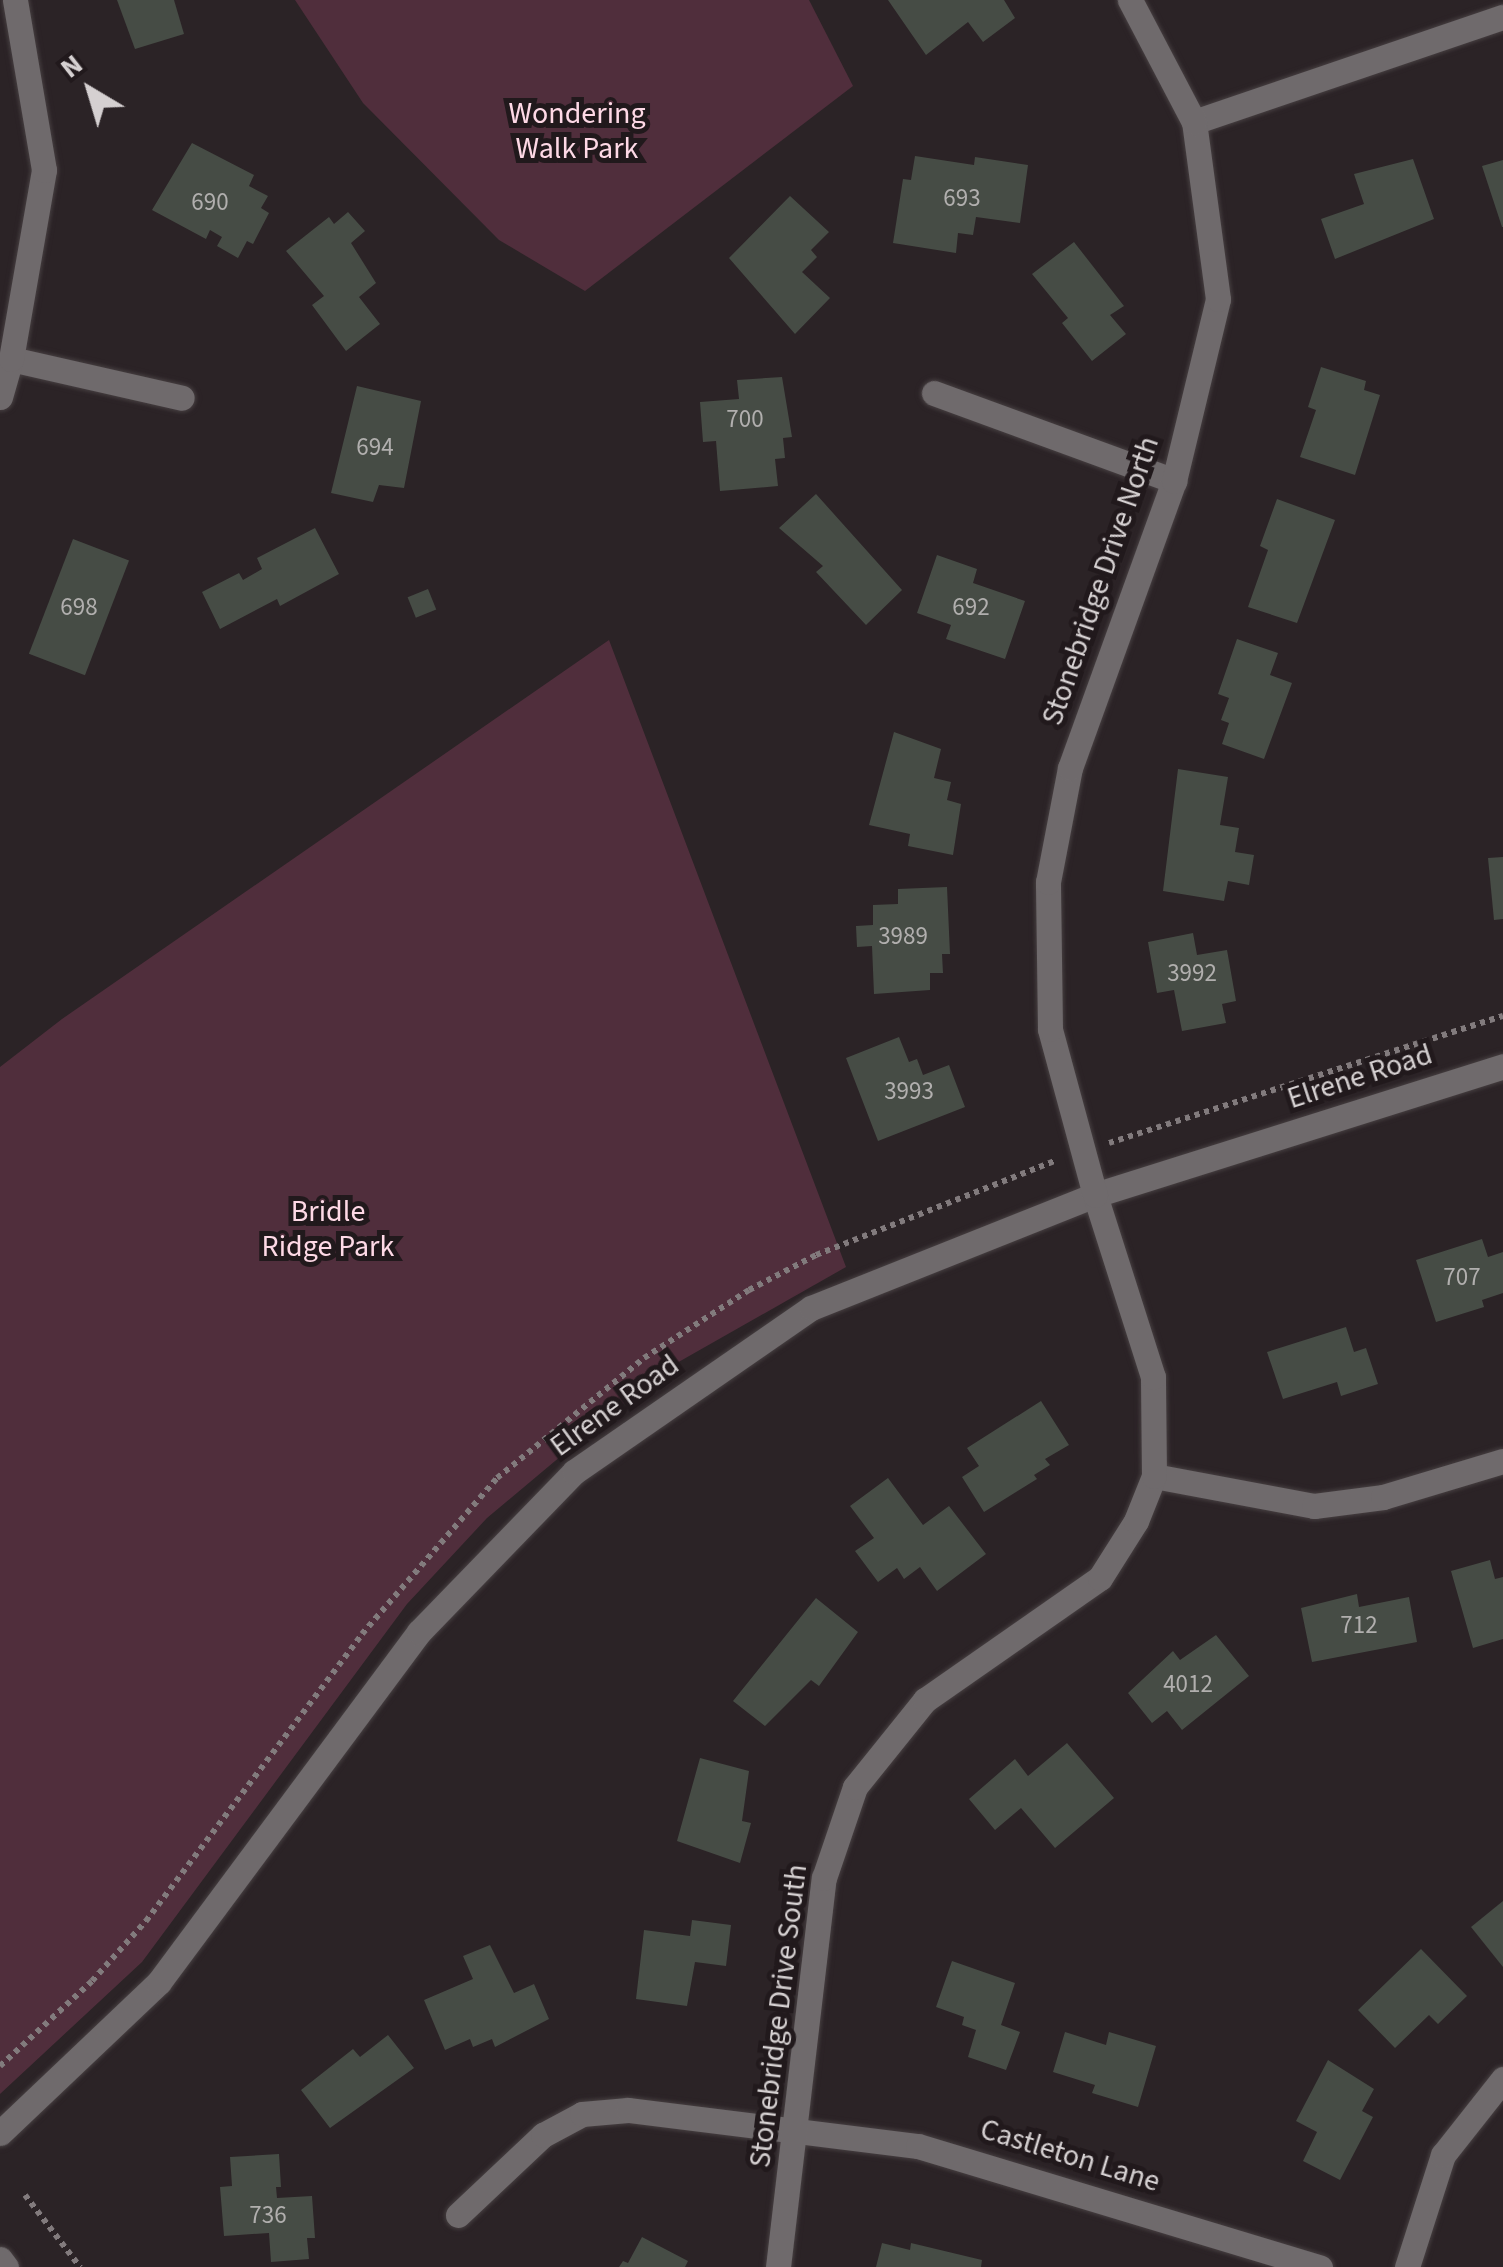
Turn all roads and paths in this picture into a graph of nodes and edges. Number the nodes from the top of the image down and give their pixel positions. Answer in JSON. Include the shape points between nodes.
{"nodes":[{"id":1,"x":16,"y":0,"type":"edge"},
{"id":2,"x":1130,"y":0,"type":"edge"},
{"id":3,"x":1503,"y":17,"type":"edge"},
{"id":4,"x":1194,"y":122,"type":"junction"},
{"id":5,"x":12,"y":359,"type":"junction"},
{"id":6,"x":934,"y":393,"type":"dead end"},
{"id":7,"x":0,"y":398,"type":"edge"},
{"id":8,"x":182,"y":398,"type":"dead end"},
{"id":9,"x":1174,"y":481,"type":"junction"},
{"id":10,"x":1503,"y":1016,"type":"edge"},
{"id":11,"x":1503,"y":1066,"type":"edge"},
{"id":12,"x":1084,"y":1152,"type":"junction"},
{"id":13,"x":1095,"y":1196,"type":"junction"},
{"id":14,"x":1503,"y":1462,"type":"edge"},
{"id":15,"x":1154,"y":1476,"type":"junction"},
{"id":16,"x":0,"y":2066,"type":"edge"},
{"id":17,"x":1503,"y":2080,"type":"edge"},
{"id":18,"x":797,"y":2128,"type":"junction"},
{"id":19,"x":0,"y":2133,"type":"edge"},
{"id":20,"x":25,"y":2195,"type":"dead end"},
{"id":21,"x":458,"y":2215,"type":"dead end"},
{"id":22,"x":0,"y":2260,"type":"edge"},
{"id":23,"x":6,"y":2267,"type":"edge"},
{"id":24,"x":80,"y":2267,"type":"edge"},
{"id":25,"x":778,"y":2267,"type":"edge"},
{"id":26,"x":1320,"y":2267,"type":"edge"},
{"id":27,"x":1406,"y":2267,"type":"edge"}],
"edges":[{"from":1,"to":5,"type":"street","via":[[44,170]]},
{"from":2,"to":4,"type":"street","name":"Stonebridge Drive North"},
{"from":3,"to":4,"type":"street"},
{"from":4,"to":9,"type":"street","name":"Stonebridge Drive North","via":[[1218,299]]},
{"from":5,"to":7,"type":"street"},
{"from":5,"to":8,"type":"street"},
{"from":6,"to":9,"type":"street"},
{"from":9,"to":12,"type":"street","name":"Stonebridge Drive North","via":[[1070,768],[1048,882],[1050,1028]]},
{"from":10,"to":12,"type":"path"},
{"from":11,"to":13,"type":"street","name":"Elrene Road"},
{"from":12,"to":13,"type":"street","name":"Stonebridge Drive North"},
{"from":12,"to":16,"type":"path","via":[[816,1255],[749,1290],[644,1358],[524,1454],[446,1532],[362,1634],[146,1921]]},
{"from":13,"to":15,"type":"street","name":"Stonebridge Drive South","via":[[1153,1377]]},
{"from":13,"to":19,"type":"street","name":"Elrene Road","via":[[811,1308],[574,1472],[420,1632],[159,1982]]},
{"from":14,"to":15,"type":"street","via":[[1383,1497],[1314,1506]]},
{"from":15,"to":18,"type":"street","name":"Stonebridge Drive South","via":[[1136,1521],[1100,1578],[925,1700],[855,1787],[824,1878]]},
{"from":17,"to":27,"type":"street","via":[[1444,2155]]},
{"from":18,"to":21,"type":"street","name":"Castleton Lane","via":[[628,2110],[582,2114],[543,2135]]},
{"from":18,"to":25,"type":"street","name":"Stonebridge Drive South"},
{"from":18,"to":26,"type":"street","name":"Castleton Lane","via":[[937,2151]]},
{"from":20,"to":24,"type":"path"},
{"from":22,"to":23,"type":"street"}]}
